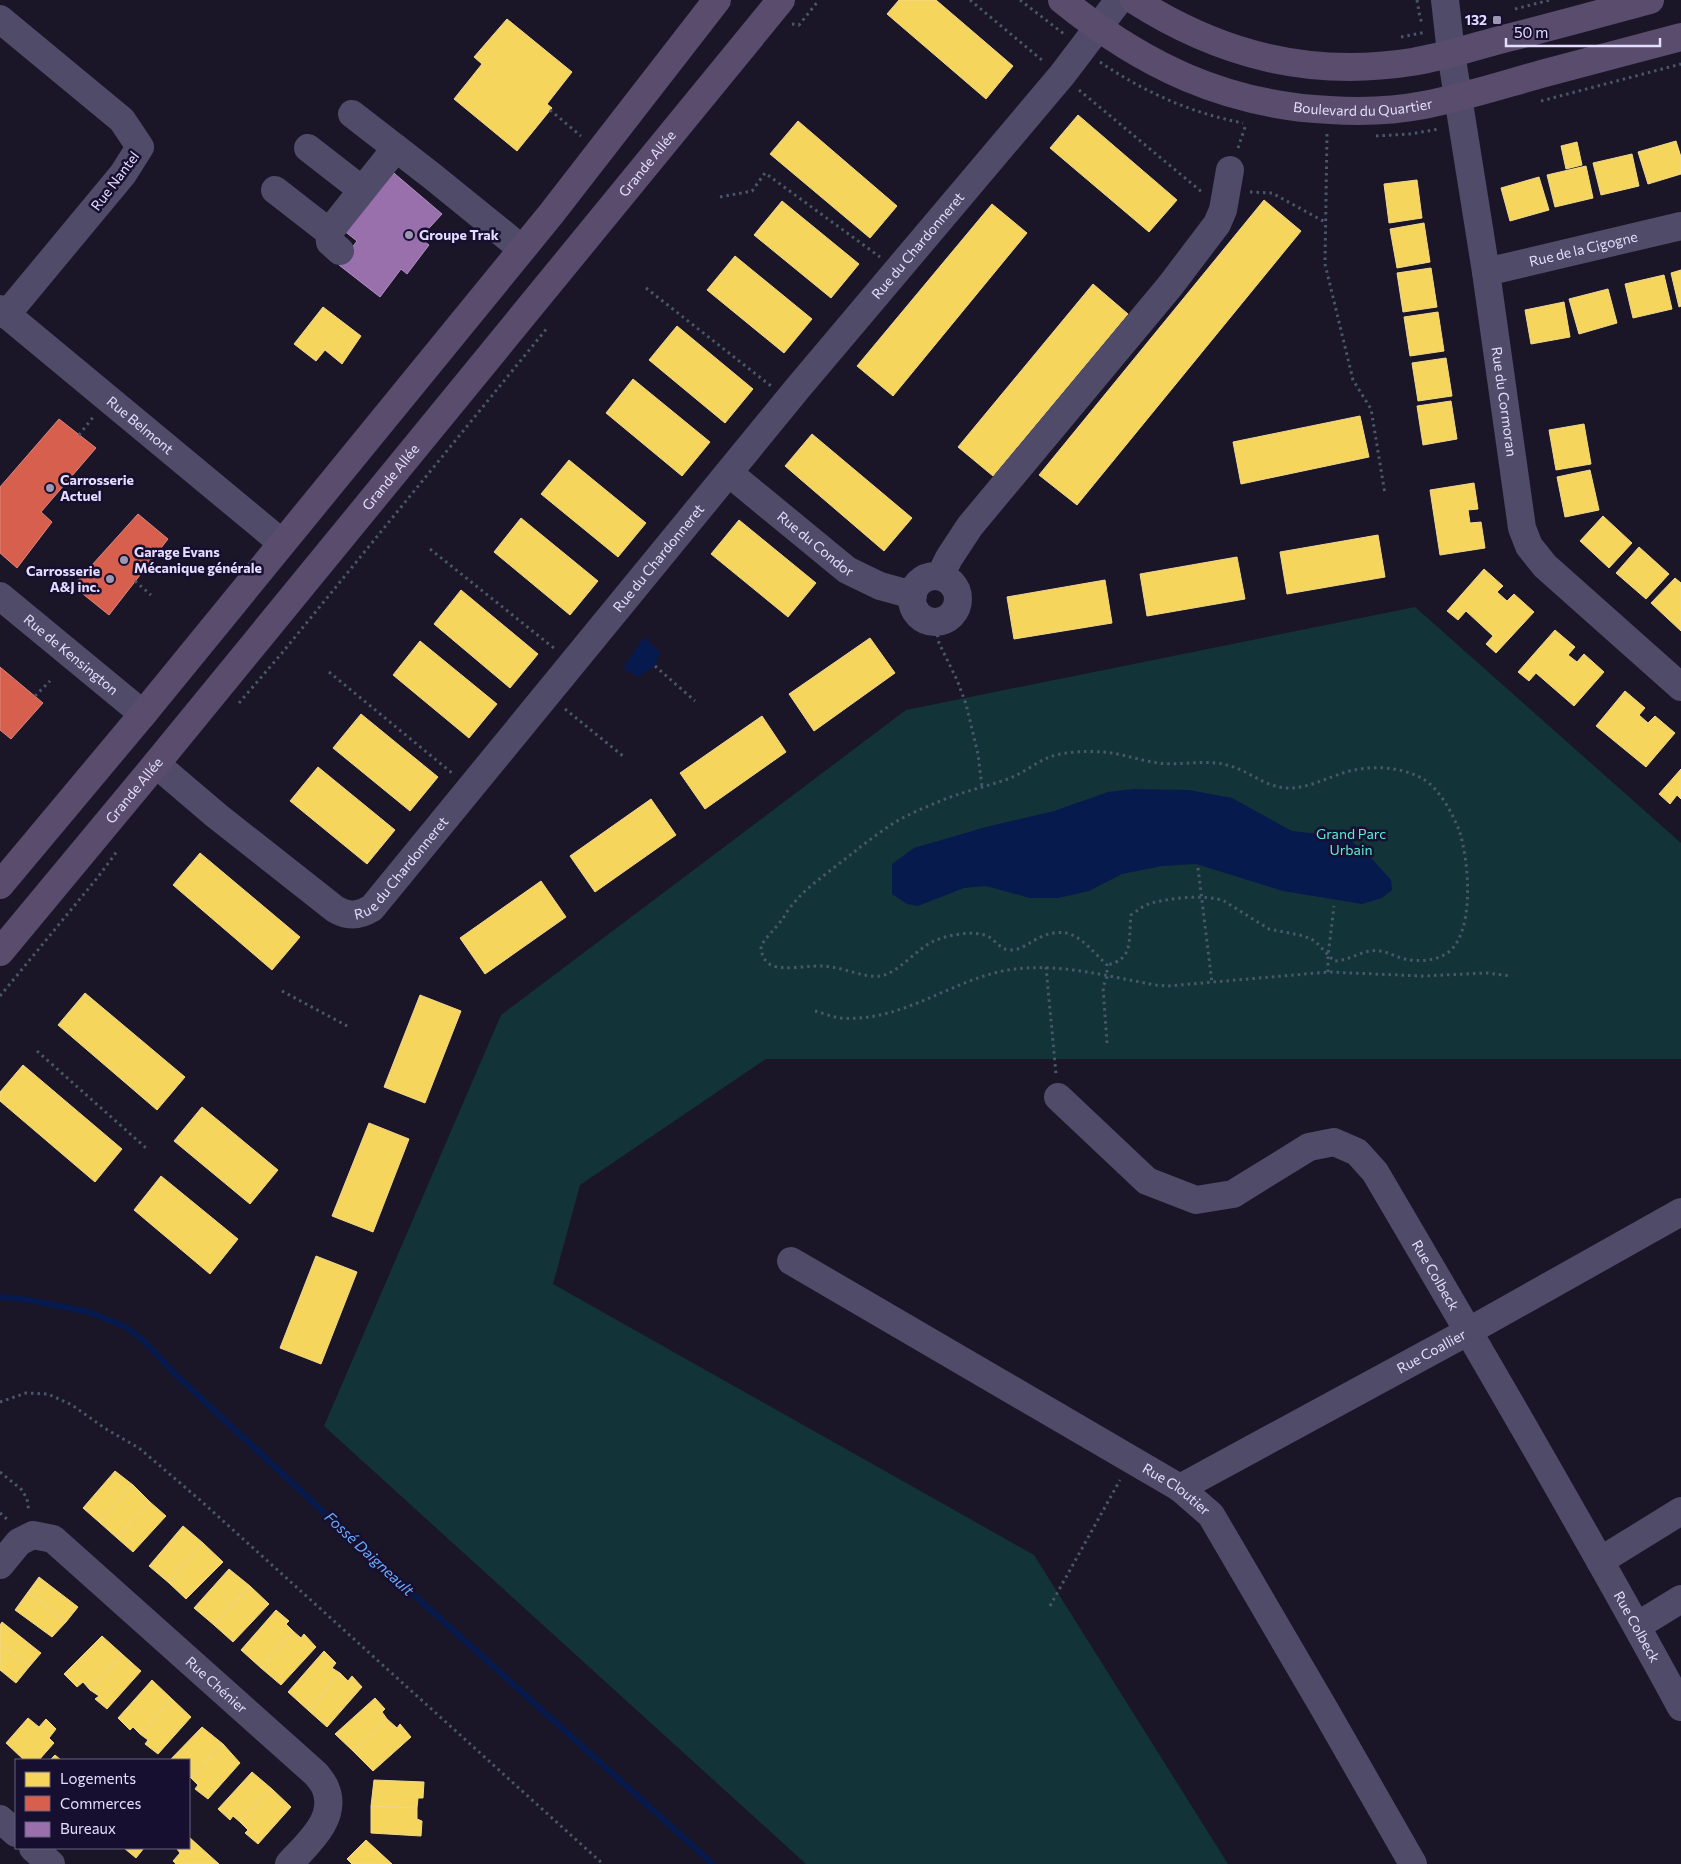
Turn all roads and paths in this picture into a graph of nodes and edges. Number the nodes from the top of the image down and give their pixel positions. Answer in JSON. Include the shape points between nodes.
{"nodes":[{"id":1,"x":718,"y":0,"type":"edge"},
{"id":2,"x":819,"y":0,"type":"edge"},
{"id":3,"x":970,"y":0,"type":"edge"},
{"id":4,"x":1020,"y":0,"type":"edge"},
{"id":5,"x":1062,"y":0,"type":"edge"},
{"id":6,"x":1119,"y":0,"type":"edge"},
{"id":7,"x":1134,"y":0,"type":"edge"},
{"id":8,"x":1417,"y":0,"type":"edge"},
{"id":9,"x":1445,"y":0,"type":"edge"},
{"id":10,"x":1650,"y":0,"type":"edge"},
{"id":11,"x":786,"y":12,"type":"edge"},
{"id":12,"x":0,"y":19,"type":"edge"},
{"id":13,"x":1098,"y":28,"type":"junction"},
{"id":14,"x":1425,"y":28,"type":"dead end"},
{"id":15,"x":1424,"y":32,"type":"dead end"},
{"id":16,"x":1062,"y":33,"type":"dead end"},
{"id":17,"x":1681,"y":37,"type":"edge"},
{"id":18,"x":1392,"y":38,"type":"dead end"},
{"id":19,"x":1452,"y":53,"type":"junction"},
{"id":20,"x":1681,"y":64,"type":"edge"},
{"id":21,"x":1062,"y":75,"type":"junction"},
{"id":22,"x":1458,"y":97,"type":"junction"},
{"id":23,"x":1539,"y":102,"type":"dead end"},
{"id":24,"x":550,"y":110,"type":"dead end"},
{"id":25,"x":352,"y":114,"type":"dead end"},
{"id":26,"x":1440,"y":128,"type":"dead end"},
{"id":27,"x":1428,"y":132,"type":"dead end"},
{"id":28,"x":1327,"y":134,"type":"dead end"},
{"id":29,"x":582,"y":136,"type":"dead end"},
{"id":30,"x":308,"y":148,"type":"dead end"},
{"id":31,"x":396,"y":148,"type":"junction"},
{"id":32,"x":275,"y":190,"type":"dead end"},
{"id":33,"x":362,"y":190,"type":"junction"},
{"id":34,"x":1226,"y":190,"type":"junction"},
{"id":35,"x":720,"y":197,"type":"dead end"},
{"id":36,"x":1325,"y":222,"type":"junction"},
{"id":37,"x":1681,"y":226,"type":"edge"},
{"id":38,"x":522,"y":250,"type":"junction"},
{"id":39,"x":898,"y":270,"type":"junction"},
{"id":40,"x":1486,"y":272,"type":"junction"},
{"id":41,"x":646,"y":288,"type":"dead end"},
{"id":42,"x":3,"y":312,"type":"edge"},
{"id":43,"x":788,"y":400,"type":"junction"},
{"id":44,"x":729,"y":473,"type":"junction"},
{"id":45,"x":1385,"y":494,"type":"dead end"},
{"id":46,"x":282,"y":543,"type":"junction"},
{"id":47,"x":430,"y":549,"type":"dead end"},
{"id":48,"x":940,"y":576,"type":"junction"},
{"id":49,"x":136,"y":581,"type":"dead end"},
{"id":50,"x":151,"y":595,"type":"dead end"},
{"id":51,"x":913,"y":595,"type":"junction"},
{"id":52,"x":0,"y":596,"type":"edge"},
{"id":53,"x":935,"y":622,"type":"junction"},
{"id":54,"x":573,"y":663,"type":"junction"},
{"id":55,"x":654,"y":666,"type":"dead end"},
{"id":56,"x":329,"y":672,"type":"dead end"},
{"id":57,"x":50,"y":681,"type":"dead end"},
{"id":58,"x":1681,"y":687,"type":"edge"},
{"id":59,"x":546,"y":695,"type":"junction"},
{"id":60,"x":35,"y":696,"type":"dead end"},
{"id":61,"x":695,"y":701,"type":"dead end"},
{"id":62,"x":143,"y":714,"type":"junction"},
{"id":63,"x":623,"y":756,"type":"dead end"},
{"id":64,"x":156,"y":764,"type":"junction"},
{"id":65,"x":982,"y":787,"type":"junction"},
{"id":66,"x":470,"y":788,"type":"junction"},
{"id":67,"x":118,"y":850,"type":"dead end"},
{"id":68,"x":1198,"y":868,"type":"dead end"},
{"id":69,"x":0,"y":885,"type":"edge"},
{"id":70,"x":1202,"y":898,"type":"junction"},
{"id":71,"x":1334,"y":906,"type":"dead end"},
{"id":72,"x":0,"y":952,"type":"edge"},
{"id":73,"x":1328,"y":956,"type":"junction"},
{"id":74,"x":1107,"y":966,"type":"junction"},
{"id":75,"x":1046,"y":967,"type":"junction"},
{"id":76,"x":1328,"y":972,"type":"junction"},
{"id":77,"x":1107,"y":976,"type":"junction"},
{"id":78,"x":1511,"y":976,"type":"dead end"},
{"id":79,"x":1212,"y":983,"type":"junction"},
{"id":80,"x":282,"y":991,"type":"dead end"},
{"id":81,"x":0,"y":996,"type":"edge"},
{"id":82,"x":815,"y":1010,"type":"dead end"},
{"id":83,"x":349,"y":1027,"type":"dead end"},
{"id":84,"x":1107,"y":1043,"type":"dead end"},
{"id":85,"x":37,"y":1051,"type":"dead end"},
{"id":86,"x":1058,"y":1098,"type":"joint"},
{"id":87,"x":146,"y":1148,"type":"dead end"},
{"id":88,"x":1681,"y":1212,"type":"edge"},
{"id":89,"x":791,"y":1261,"type":"dead end"},
{"id":90,"x":1468,"y":1331,"type":"junction"},
{"id":91,"x":0,"y":1402,"type":"edge"},
{"id":92,"x":0,"y":1472,"type":"edge"},
{"id":93,"x":1120,"y":1480,"type":"dead end"},
{"id":94,"x":1180,"y":1488,"type":"junction"},
{"id":95,"x":1681,"y":1510,"type":"edge"},
{"id":96,"x":0,"y":1513,"type":"edge"},
{"id":97,"x":8,"y":1520,"type":"dead end"},
{"id":98,"x":32,"y":1535,"type":"junction"},
{"id":99,"x":1600,"y":1561,"type":"junction"},
{"id":100,"x":0,"y":1565,"type":"edge"},
{"id":101,"x":1681,"y":1599,"type":"edge"},
{"id":102,"x":1050,"y":1606,"type":"dead end"},
{"id":103,"x":1636,"y":1626,"type":"junction"},
{"id":104,"x":1681,"y":1707,"type":"edge"},
{"id":105,"x":0,"y":1818,"type":"edge"},
{"id":106,"x":15,"y":1832,"type":"edge"},
{"id":107,"x":34,"y":1849,"type":"edge"},
{"id":108,"x":51,"y":1864,"type":"edge"},
{"id":109,"x":289,"y":1864,"type":"edge"},
{"id":110,"x":603,"y":1864,"type":"edge"},
{"id":111,"x":1413,"y":1864,"type":"edge"}],
"edges":[{"from":1,"to":38,"type":"main road"},
{"from":2,"to":11,"type":"path","via":[[799,25]]},
{"from":3,"to":21,"type":"path"},
{"from":4,"to":16,"type":"path"},
{"from":5,"to":13,"type":"main road","name":"Boulevard du Quartier"},
{"from":6,"to":13,"type":"street","name":"Rue du Chardonneret"},
{"from":7,"to":19,"type":"main road","via":[[1208,40],[1274,60],[1359,66],[1413,62]]},
{"from":8,"to":14,"type":"path"},
{"from":9,"to":19,"type":"street","name":"Rue du Cormoran"},
{"from":10,"to":19,"type":"main road"},
{"from":11,"to":64,"type":"main road","name":"Grande Allée"},
{"from":12,"to":42,"type":"street","name":"Rue Nantel","via":[[122,120],[140,147],[124,174]]},
{"from":13,"to":21,"type":"street","name":"Rue du Chardonneret"},
{"from":13,"to":22,"type":"main road","name":"Boulevard du Quartier","via":[[1145,58],[1190,80],[1264,103],[1304,109],[1369,111],[1424,105]]},
{"from":15,"to":18,"type":"path"},
{"from":17,"to":22,"type":"main road","name":"Boulevard du Quartier"},
{"from":19,"to":22,"type":"street","name":"Rue du Cormoran"},
{"from":20,"to":23,"type":"path"},
{"from":21,"to":34,"type":"path"},
{"from":21,"to":39,"type":"street","name":"Rue du Chardonneret"},
{"from":22,"to":40,"type":"street","name":"Rue du Cormoran"},
{"from":24,"to":29,"type":"path"},
{"from":25,"to":31,"type":"street"},
{"from":26,"to":27,"type":"path","name":"Boulevard du Quartier"},
{"from":28,"to":36,"type":"path"},
{"from":30,"to":33,"type":"street"},
{"from":31,"to":33,"type":"street"},
{"from":31,"to":38,"type":"street"},
{"from":32,"to":33,"type":"street","via":[[335,241]]},
{"from":34,"to":36,"type":"path","via":[[1272,193]]},
{"from":34,"to":48,"type":"street","via":[[1217,224],[1170,286],[970,526]]},
{"from":35,"to":39,"type":"path","via":[[752,191],[765,173]]},
{"from":36,"to":45,"type":"path","via":[[1325,264],[1353,380],[1372,409]]},
{"from":37,"to":40,"type":"street","name":"Rue de la Cigogne"},
{"from":38,"to":46,"type":"main road"},
{"from":39,"to":43,"type":"street","name":"Rue du Chardonneret"},
{"from":40,"to":58,"type":"street","name":"Rue du Cormoran","via":[[1522,528],[1530,546],[1545,566]]},
{"from":41,"to":43,"type":"path"},
{"from":42,"to":46,"type":"street","name":"Rue Belmont"},
{"from":43,"to":44,"type":"street","name":"Rue du Chardonneret"},
{"from":44,"to":51,"type":"street","name":"Rue du Condor","via":[[847,570],[880,586]]},
{"from":44,"to":54,"type":"street","name":"Rue du Chardonneret"},
{"from":46,"to":62,"type":"main road"},
{"from":47,"to":54,"type":"path"},
{"from":48,"to":51,"type":"street","via":[[922,580]]},
{"from":48,"to":53,"type":"street","via":[[955,586],[958,604],[947,619]]},
{"from":49,"to":50,"type":"path"},
{"from":51,"to":53,"type":"street","via":[[913,604],[919,614]]},
{"from":52,"to":62,"type":"street","name":"Rue de Kensington"},
{"from":53,"to":65,"type":"path","via":[[939,643],[966,704]]},
{"from":54,"to":59,"type":"street","name":"Rue du Chardonneret"},
{"from":55,"to":61,"type":"path"},
{"from":56,"to":66,"type":"path"},
{"from":57,"to":60,"type":"path"},
{"from":59,"to":63,"type":"path"},
{"from":59,"to":66,"type":"street","name":"Rue du Chardonneret"},
{"from":62,"to":69,"type":"main road"},
{"from":64,"to":66,"type":"street","name":"Rue du Chardonneret","via":[[335,909],[352,915],[372,908]]},
{"from":64,"to":72,"type":"main road","name":"Grande Allée"},
{"from":65,"to":73,"type":"path","via":[[1011,778],[1047,758],[1082,752],[1124,754],[1160,763],[1230,765],[1269,785],[1286,788],[1302,787],[1365,769],[1396,769],[1413,773],[1434,788],[1453,815],[1459,830],[1467,877],[1465,918],[1458,940],[1454,948],[1430,960],[1404,959],[1380,951],[1342,961],[1334,961]]},
{"from":65,"to":74,"type":"path","via":[[942,800],[884,829],[808,888],[764,940],[761,952],[765,960],[781,968],[826,966],[875,976],[889,973],[925,946],[946,938],[969,934],[987,936],[1002,948],[1012,950],[1058,932],[1080,939]]},
{"from":67,"to":81,"type":"path"},
{"from":68,"to":70,"type":"path"},
{"from":70,"to":73,"type":"path","via":[[1224,901],[1269,929],[1315,941]]},
{"from":70,"to":74,"type":"path","via":[[1170,900],[1140,908],[1131,915],[1128,950],[1122,959]]},
{"from":70,"to":79,"type":"path"},
{"from":71,"to":73,"type":"path"},
{"from":73,"to":76,"type":"path"},
{"from":74,"to":77,"type":"path"},
{"from":75,"to":77,"type":"path"},
{"from":75,"to":82,"type":"path","via":[[1008,970],[971,980],[881,1016],[840,1018]]},
{"from":75,"to":86,"type":"path"},
{"from":76,"to":78,"type":"path"},
{"from":76,"to":79,"type":"path"},
{"from":77,"to":79,"type":"path","via":[[1155,985]]},
{"from":77,"to":84,"type":"path","via":[[1103,987]]},
{"from":80,"to":83,"type":"path"},
{"from":85,"to":87,"type":"path"},
{"from":86,"to":90,"type":"street","name":"Rue Colbeck","via":[[1147,1181],[1196,1200],[1233,1194],[1309,1147],[1334,1142],[1357,1152],[1376,1172]]},
{"from":88,"to":90,"type":"street","name":"Rue Coallier"},
{"from":89,"to":94,"type":"street","name":"Rue Cloutier"},
{"from":90,"to":94,"type":"street","name":"Rue Coallier"},
{"from":90,"to":99,"type":"street","name":"Rue Colbeck"},
{"from":91,"to":110,"type":"path","via":[[26,1393],[48,1394],[72,1405],[139,1448]]},
{"from":92,"to":98,"type":"path","via":[[22,1490],[27,1499]]},
{"from":93,"to":102,"type":"path"},
{"from":94,"to":111,"type":"street","name":"Rue Cloutier","via":[[1211,1515]]},
{"from":95,"to":99,"type":"street"},
{"from":96,"to":97,"type":"path"},
{"from":98,"to":100,"type":"street","via":[[19,1542]]},
{"from":98,"to":109,"type":"street","name":"Rue Chénier","via":[[53,1538],[316,1774],[325,1787],[328,1800],[326,1820]]},
{"from":99,"to":103,"type":"street","name":"Rue Colbeck"},
{"from":101,"to":103,"type":"street"},
{"from":103,"to":104,"type":"street","name":"Rue Colbeck"},
{"from":105,"to":106,"type":"street"},
{"from":107,"to":108,"type":"street"}]}
